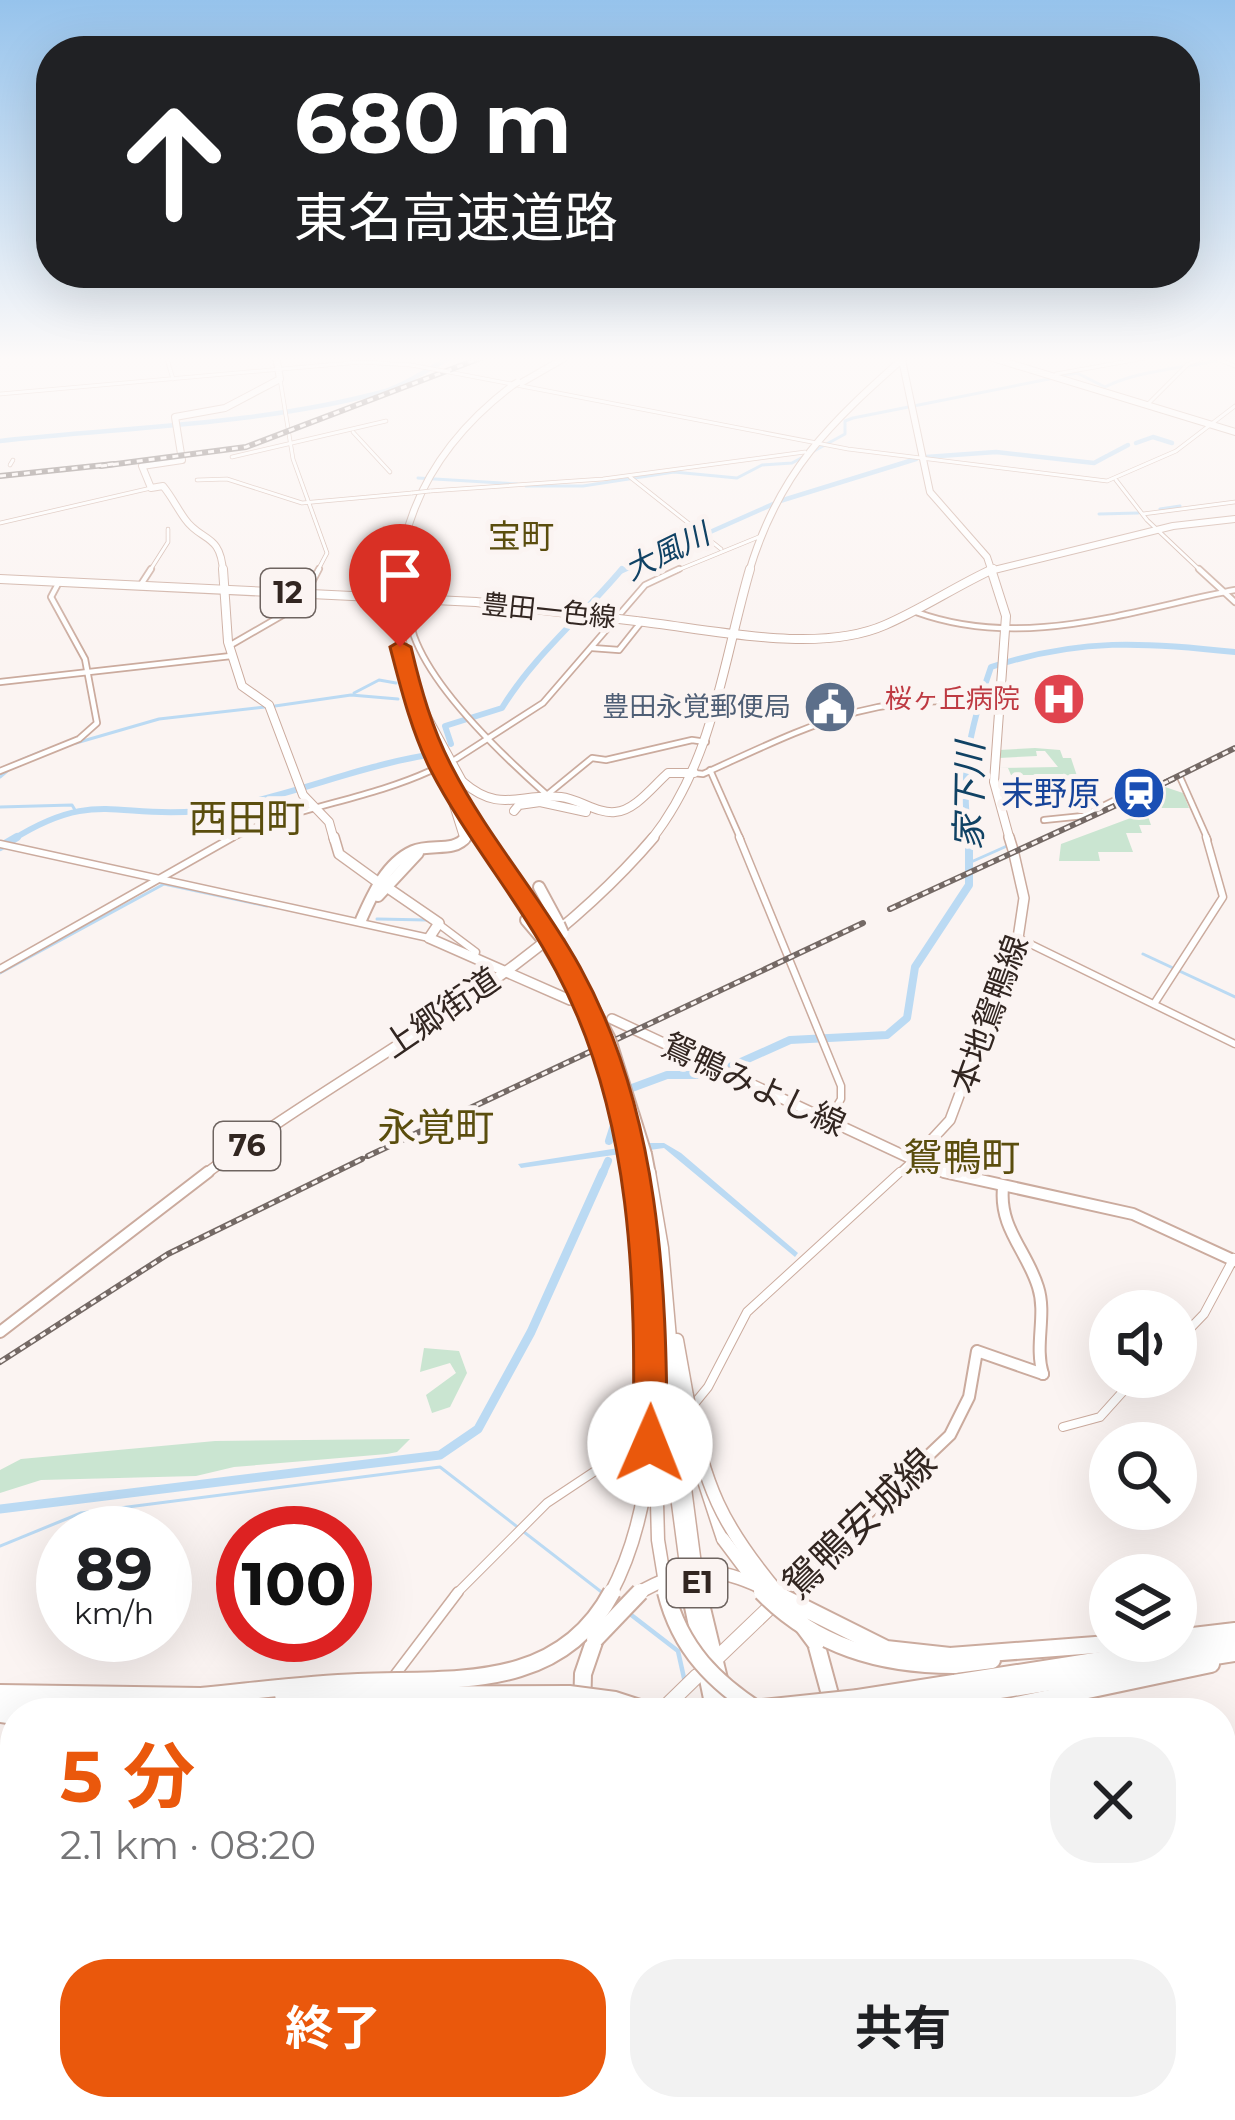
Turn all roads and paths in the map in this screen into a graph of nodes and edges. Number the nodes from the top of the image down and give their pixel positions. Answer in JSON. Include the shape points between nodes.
{"nodes":[{"id":1,"x":181,"y":455,"type":"edge"},
{"id":2,"x":247,"y":455,"type":"edge"},
{"id":3,"x":293,"y":455,"type":"edge"},
{"id":4,"x":375,"y":455,"type":"edge"},
{"id":5,"x":445,"y":455,"type":"edge"},
{"id":6,"x":783,"y":455,"type":"edge"},
{"id":7,"x":803,"y":455,"type":"edge"},
{"id":8,"x":898,"y":455,"type":"edge"},
{"id":9,"x":921,"y":455,"type":"edge"},
{"id":10,"x":1162,"y":455,"type":"edge"},
{"id":11,"x":232,"y":458,"type":"dead end"},
{"id":12,"x":922,"y":459,"type":"junction"},
{"id":13,"x":390,"y":472,"type":"dead end"},
{"id":14,"x":628,"y":476,"type":"junction"},
{"id":15,"x":197,"y":480,"type":"dead end"},
{"id":16,"x":1116,"y":480,"type":"junction"},
{"id":17,"x":151,"y":488,"type":"junction"},
{"id":18,"x":1235,"y":502,"type":"edge"},
{"id":19,"x":308,"y":503,"type":"junction"},
{"id":20,"x":1143,"y":514,"type":"junction"},
{"id":21,"x":1235,"y":520,"type":"edge"},
{"id":22,"x":0,"y":523,"type":"edge"},
{"id":23,"x":168,"y":529,"type":"dead end"},
{"id":24,"x":1159,"y":531,"type":"junction"},
{"id":25,"x":761,"y":536,"type":"junction"},
{"id":26,"x":722,"y":549,"type":"junction"},
{"id":27,"x":991,"y":569,"type":"junction"},
{"id":28,"x":0,"y":579,"type":"edge"},
{"id":29,"x":59,"y":582,"type":"junction"},
{"id":30,"x":140,"y":586,"type":"junction"},
{"id":31,"x":224,"y":590,"type":"junction"},
{"id":32,"x":1235,"y":590,"type":"edge"},
{"id":33,"x":1223,"y":592,"type":"junction"},
{"id":34,"x":308,"y":594,"type":"junction"},
{"id":35,"x":401,"y":599,"type":"junction"},
{"id":36,"x":1235,"y":602,"type":"edge"},
{"id":37,"x":912,"y":610,"type":"junction"},
{"id":38,"x":639,"y":621,"type":"junction"},
{"id":39,"x":1006,"y":630,"type":"junction"},
{"id":40,"x":737,"y":631,"type":"junction"},
{"id":41,"x":592,"y":648,"type":"junction"},
{"id":42,"x":230,"y":651,"type":"junction"},
{"id":43,"x":87,"y":671,"type":"junction"},
{"id":44,"x":0,"y":682,"type":"edge"},
{"id":45,"x":1001,"y":705,"type":"junction"},
{"id":46,"x":421,"y":708,"type":"junction"},
{"id":47,"x":425,"y":732,"type":"junction"},
{"id":48,"x":488,"y":742,"type":"junction"},
{"id":49,"x":707,"y":742,"type":"junction"},
{"id":50,"x":456,"y":759,"type":"dead end"},
{"id":51,"x":710,"y":770,"type":"junction"},
{"id":52,"x":0,"y":771,"type":"edge"},
{"id":53,"x":430,"y":771,"type":"dead end"},
{"id":54,"x":694,"y":773,"type":"junction"},
{"id":55,"x":1180,"y":777,"type":"dead end"},
{"id":56,"x":463,"y":782,"type":"junction"},
{"id":57,"x":1137,"y":789,"type":"dead end"},
{"id":58,"x":546,"y":794,"type":"junction"},
{"id":59,"x":474,"y":797,"type":"dead end"},
{"id":60,"x":503,"y":799,"type":"dead end"},
{"id":61,"x":314,"y":807,"type":"junction"},
{"id":62,"x":514,"y":811,"type":"dead end"},
{"id":63,"x":1044,"y":820,"type":"dead end"},
{"id":64,"x":0,"y":844,"type":"edge"},
{"id":65,"x":437,"y":852,"type":"dead end"},
{"id":66,"x":160,"y":879,"type":"junction"},
{"id":67,"x":539,"y":887,"type":"dead end"},
{"id":68,"x":361,"y":920,"type":"junction"},
{"id":69,"x":435,"y":920,"type":"junction"},
{"id":70,"x":526,"y":920,"type":"dead end"},
{"id":71,"x":553,"y":936,"type":"junction"},
{"id":72,"x":429,"y":938,"type":"junction"},
{"id":73,"x":1018,"y":938,"type":"junction"},
{"id":74,"x":474,"y":958,"type":"junction"},
{"id":75,"x":0,"y":969,"type":"edge"},
{"id":76,"x":502,"y":971,"type":"junction"},
{"id":77,"x":570,"y":1000,"type":"dead end"},
{"id":78,"x":1154,"y":1004,"type":"junction"},
{"id":79,"x":612,"y":1019,"type":"dead end"},
{"id":80,"x":606,"y":1041,"type":"junction"},
{"id":81,"x":1235,"y":1043,"type":"edge"},
{"id":82,"x":829,"y":1119,"type":"junction"},
{"id":83,"x":639,"y":1156,"type":"junction"},
{"id":84,"x":914,"y":1160,"type":"junction"},
{"id":85,"x":1004,"y":1188,"type":"junction"},
{"id":86,"x":1234,"y":1259,"type":"edge"},
{"id":87,"x":1197,"y":1320,"type":"edge"},
{"id":88,"x":0,"y":1332,"type":"edge"},
{"id":89,"x":651,"y":1347,"type":"junction"},
{"id":90,"x":676,"y":1396,"type":"junction"},
{"id":91,"x":1117,"y":1398,"type":"edge"},
{"id":92,"x":1063,"y":1427,"type":"dead end"},
{"id":93,"x":675,"y":1450,"type":"junction"},
{"id":94,"x":698,"y":1451,"type":"junction"},
{"id":95,"x":1235,"y":1635,"type":"edge"},
{"id":96,"x":1197,"y":1637,"type":"edge"},
{"id":97,"x":1089,"y":1647,"type":"edge"},
{"id":98,"x":1084,"y":1648,"type":"junction"},
{"id":99,"x":1235,"y":1655,"type":"edge"},
{"id":100,"x":718,"y":1658,"type":"dead end"},
{"id":101,"x":697,"y":1676,"type":"dead end"},
{"id":102,"x":975,"y":1688,"type":"junction"},
{"id":103,"x":241,"y":1698,"type":"edge"},
{"id":104,"x":380,"y":1698,"type":"edge"},
{"id":105,"x":421,"y":1698,"type":"edge"},
{"id":106,"x":582,"y":1698,"type":"edge"},
{"id":107,"x":600,"y":1698,"type":"edge"},
{"id":108,"x":673,"y":1698,"type":"edge"},
{"id":109,"x":713,"y":1698,"type":"edge"},
{"id":110,"x":723,"y":1698,"type":"edge"},
{"id":111,"x":738,"y":1698,"type":"edge"},
{"id":112,"x":831,"y":1698,"type":"edge"},
{"id":113,"x":916,"y":1698,"type":"edge"},
{"id":114,"x":1057,"y":1698,"type":"edge"}],
"edges":[{"from":1,"to":17,"type":"main road","via":[[142,466]]},
{"from":2,"to":11,"type":"street"},
{"from":3,"to":19,"type":"street"},
{"from":4,"to":13,"type":"street"},
{"from":5,"to":35,"type":"highway","number":"E1","via":[[411,524]]},
{"from":6,"to":14,"type":"street"},
{"from":7,"to":25,"type":"main road","name":"上郷街道","number":"76"},
{"from":8,"to":12,"type":"street"},
{"from":9,"to":12,"type":"main road","name":"本地鴛鴨線"},
{"from":10,"to":16,"type":"street"},
{"from":12,"to":16,"type":"street"},
{"from":12,"to":27,"type":"main road","name":"本地鴛鴨線","via":[[933,499],[975,540]]},
{"from":14,"to":19,"type":"street","bridge":true},
{"from":14,"to":26,"type":"street"},
{"from":15,"to":19,"type":"street","via":[[227,479]]},
{"from":16,"to":20,"type":"street"},
{"from":17,"to":22,"type":"street"},
{"from":17,"to":31,"type":"main road","via":[[163,486],[186,522],[219,548]]},
{"from":18,"to":20,"type":"street"},
{"from":19,"to":34,"type":"street","via":[[328,546]]},
{"from":20,"to":24,"type":"street"},
{"from":21,"to":24,"type":"main road","name":"豊田一色線"},
{"from":23,"to":30,"type":"street"},
{"from":24,"to":27,"type":"main road","name":"豊田一色線"},
{"from":24,"to":33,"type":"street"},
{"from":25,"to":26,"type":"street"},
{"from":25,"to":40,"type":"main road","name":"上郷街道","number":"76"},
{"from":26,"to":41,"type":"street","via":[[645,585]]},
{"from":27,"to":37,"type":"main road","name":"豊田一色線"},
{"from":27,"to":39,"type":"main road","name":"本地鴛鴨線"},
{"from":28,"to":29,"type":"main road","name":"豊田一色線","number":"12"},
{"from":29,"to":30,"type":"main road","name":"豊田一色線","number":"12"},
{"from":29,"to":43,"type":"street","via":[[51,597]]},
{"from":30,"to":31,"type":"main road","name":"豊田一色線","number":"12"},
{"from":31,"to":34,"type":"main road","name":"豊田一色線","number":"12"},
{"from":31,"to":42,"type":"main road"},
{"from":32,"to":33,"type":"street"},
{"from":33,"to":36,"type":"street"},
{"from":33,"to":39,"type":"street"},
{"from":34,"to":35,"type":"main road","name":"豊田一色線","number":"12"},
{"from":34,"to":42,"type":"street"},
{"from":35,"to":38,"type":"main road","name":"豊田一色線","number":"12","bridge":true},
{"from":35,"to":46,"type":"highway","number":"E1"},
{"from":35,"to":47,"type":"highway","number":"E1","via":[[404,666]]},
{"from":35,"to":48,"type":"street","via":[[413,635]]},
{"from":37,"to":39,"type":"street","via":[[951,626]]},
{"from":37,"to":40,"type":"main road","name":"豊田一色線","via":[[844,637]]},
{"from":38,"to":40,"type":"main road","name":"豊田一色線","number":"12"},
{"from":38,"to":41,"type":"street","via":[[619,650]]},
{"from":39,"to":45,"type":"main road","name":"本地鴛鴨線"},
{"from":40,"to":49,"type":"main road","name":"上郷街道","number":"76"},
{"from":41,"to":48,"type":"street","via":[[543,703]]},
{"from":42,"to":43,"type":"street"},
{"from":42,"to":61,"type":"main road","via":[[242,686],[269,706]]},
{"from":43,"to":44,"type":"street"},
{"from":43,"to":52,"type":"street","via":[[92,731],[29,751]]},
{"from":45,"to":51,"type":"street","via":[[908,700],[797,729]]},
{"from":45,"to":73,"type":"main road","name":"本地鴛鴨線","via":[[994,782],[1024,898]]},
{"from":46,"to":56,"type":"highway"},
{"from":46,"to":71,"type":"highway","number":"E1","via":[[456,784]]},
{"from":47,"to":68,"type":"highway","via":[[466,838],[396,863]]},
{"from":47,"to":71,"type":"highway","number":"E1","via":[[463,807]]},
{"from":48,"to":50,"type":"street"},
{"from":48,"to":58,"type":"street"},
{"from":49,"to":54,"type":"main road","name":"上郷街道","number":"76"},
{"from":49,"to":58,"type":"street","via":[[592,758]]},
{"from":51,"to":54,"type":"street"},
{"from":51,"to":82,"type":"street","via":[[842,1094]]},
{"from":53,"to":61,"type":"street"},
{"from":54,"to":56,"type":"highway","via":[[668,773],[630,807],[610,813],[566,797],[491,801]]},
{"from":54,"to":62,"type":"highway","via":[[669,776],[617,815],[540,802]]},
{"from":54,"to":76,"type":"main road","name":"上郷街道","number":"76","via":[[614,882]]},
{"from":55,"to":78,"type":"street","via":[[1214,852],[1223,897]]},
{"from":56,"to":59,"type":"highway"},
{"from":57,"to":63,"type":"street","via":[[1083,816]]},
{"from":58,"to":60,"type":"street"},
{"from":61,"to":66,"type":"street","via":[[249,830]]},
{"from":61,"to":69,"type":"main road","via":[[343,860]]},
{"from":64,"to":66,"type":"street"},
{"from":65,"to":68,"type":"highway","via":[[415,856]]},
{"from":66,"to":68,"type":"street"},
{"from":66,"to":75,"type":"street"},
{"from":67,"to":71,"type":"highway"},
{"from":68,"to":72,"type":"street"},
{"from":69,"to":72,"type":"main road"},
{"from":69,"to":74,"type":"street"},
{"from":70,"to":71,"type":"highway"},
{"from":71,"to":80,"type":"highway","number":"E1"},
{"from":71,"to":80,"type":"highway","number":"E1"},
{"from":72,"to":74,"type":"main road"},
{"from":73,"to":78,"type":"street"},
{"from":73,"to":84,"type":"main road","name":"本地鴛鴨線","via":[[950,1120]]},
{"from":74,"to":76,"type":"main road"},
{"from":76,"to":77,"type":"main road"},
{"from":76,"to":88,"type":"main road","name":"上郷街道","number":"76","via":[[307,1100]]},
{"from":78,"to":81,"type":"street"},
{"from":79,"to":82,"type":"main road","name":"鴛鴨みよし線"},
{"from":80,"to":83,"type":"highway","number":"E1","bridge":true},
{"from":80,"to":83,"type":"highway","number":"E1","bridge":true},
{"from":82,"to":84,"type":"main road","name":"鴛鴨みよし線"},
{"from":83,"to":89,"type":"highway","bridge":true},
{"from":83,"to":90,"type":"highway","number":"E1"},
{"from":83,"to":90,"type":"highway","number":"E1","via":[[655,1201]]},
{"from":84,"to":85,"type":"main road","name":"鴛鴨みよし線"},
{"from":84,"to":104,"type":"street","via":[[734,1327],[696,1405],[574,1482],[490,1556]]},
{"from":85,"to":86,"type":"main road","name":"鴛鴨みよし線","via":[[1133,1214]]},
{"from":85,"to":100,"type":"main road","name":"鴛鴨安城線","via":[[999,1214],[1038,1288],[1041,1368],[977,1351],[969,1397],[950,1435]]},
{"from":86,"to":87,"type":"street"},
{"from":89,"to":103,"type":"highway","bridge":true,"via":[[642,1515],[611,1594],[565,1647],[536,1665],[479,1680],[352,1682]]},
{"from":89,"to":111,"type":"highway","bridge":true,"via":[[656,1534],[669,1611],[699,1664]]},
{"from":90,"to":93,"type":"highway","number":"E1","bridge":true},
{"from":90,"to":94,"type":"highway","bridge":true},
{"from":91,"to":92,"type":"street","via":[[1100,1417]]},
{"from":93,"to":109,"type":"highway","number":"E1","via":[[684,1566]]},
{"from":93,"to":110,"type":"highway","number":"E1"},
{"from":94,"to":98,"type":"highway","bridge":true,"via":[[716,1523],[740,1569],[780,1612],[832,1644],[918,1666]]},
{"from":94,"to":112,"type":"highway","bridge":true,"via":[[729,1532],[816,1643]]},
{"from":95,"to":96,"type":"highway"},
{"from":95,"to":102,"type":"highway"},
{"from":97,"to":98,"type":"highway"},
{"from":98,"to":106,"type":"highway","bridge":true,"via":[[898,1652],[754,1581],[699,1571],[649,1584],[627,1600],[595,1639]]},
{"from":99,"to":102,"type":"highway"},
{"from":99,"to":114,"type":"highway"},
{"from":101,"to":108,"type":"main road"},
{"from":102,"to":113,"type":"highway"},
{"from":105,"to":107,"type":"highway","bridge":true}]}
